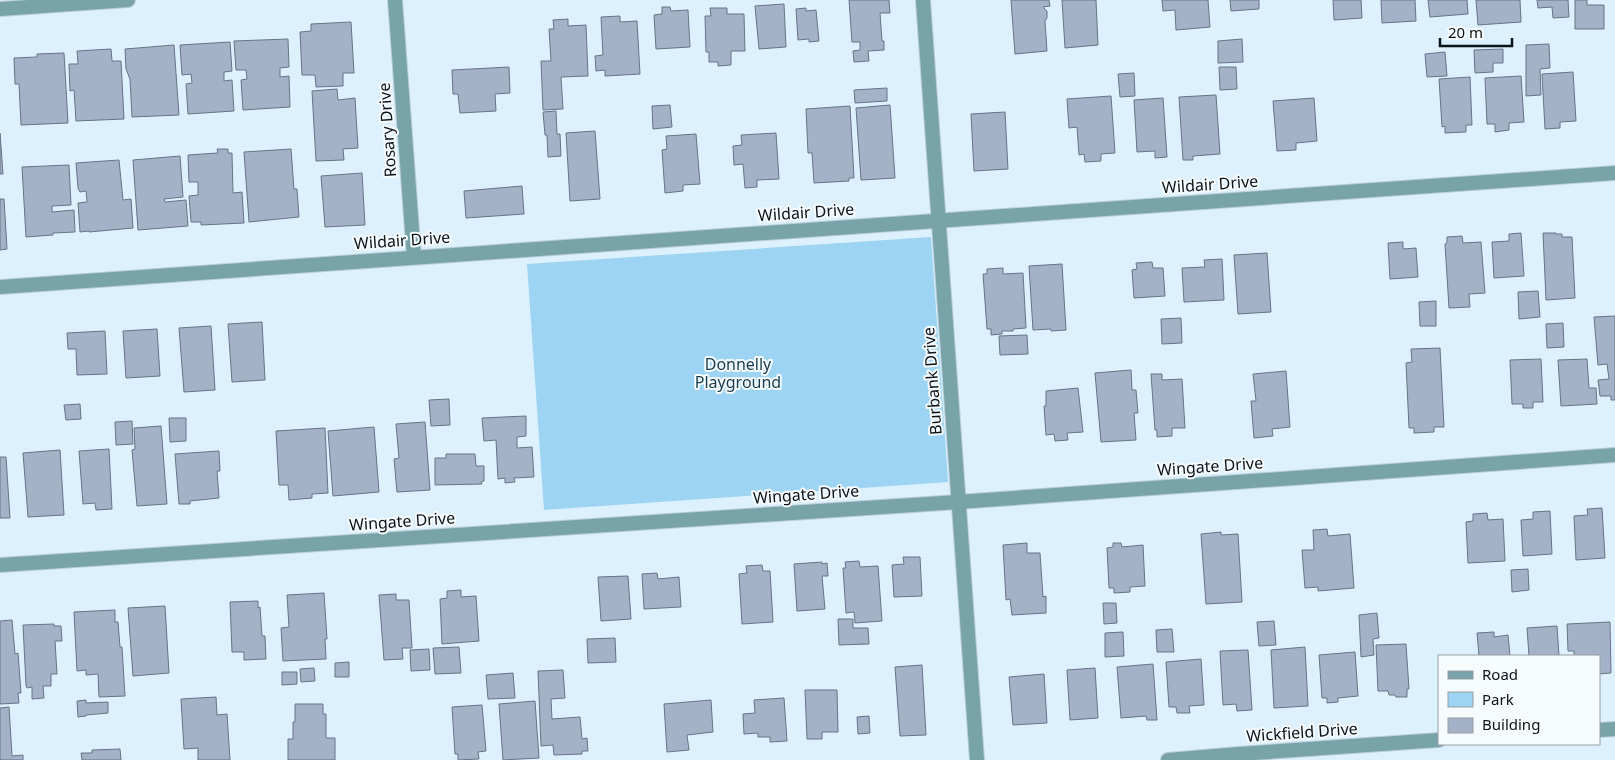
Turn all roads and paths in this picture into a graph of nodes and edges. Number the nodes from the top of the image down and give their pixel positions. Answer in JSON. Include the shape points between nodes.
{"nodes":[{"id":1,"x":128,"y":0,"type":"edge"},
{"id":2,"x":395,"y":0,"type":"edge"},
{"id":3,"x":923,"y":0,"type":"edge"},
{"id":4,"x":0,"y":9,"type":"edge"},
{"id":5,"x":1615,"y":173,"type":"edge"},
{"id":6,"x":939,"y":220,"type":"junction"},
{"id":7,"x":414,"y":257,"type":"junction"},
{"id":8,"x":0,"y":287,"type":"edge"},
{"id":9,"x":1615,"y":455,"type":"edge"},
{"id":10,"x":958,"y":502,"type":"junction"},
{"id":11,"x":0,"y":565,"type":"edge"},
{"id":12,"x":1615,"y":729,"type":"edge"},
{"id":13,"x":1600,"y":730,"type":"edge"},
{"id":14,"x":1438,"y":740,"type":"edge"},
{"id":15,"x":976,"y":760,"type":"edge"},
{"id":16,"x":1168,"y":760,"type":"edge"}],
"edges":[{"from":1,"to":4,"type":"street"},
{"from":2,"to":7,"type":"street","name":"Rosary Drive"},
{"from":3,"to":6,"type":"street","name":"Burbank Drive"},
{"from":5,"to":6,"type":"street","name":"Wildair Drive"},
{"from":6,"to":7,"type":"street","name":"Wildair Drive"},
{"from":6,"to":10,"type":"street","name":"Burbank Drive"},
{"from":7,"to":8,"type":"street","name":"Wildair Drive"},
{"from":9,"to":10,"type":"street","name":"Wingate Drive"},
{"from":10,"to":11,"type":"street","name":"Wingate Drive"},
{"from":10,"to":15,"type":"street","name":"Burbank Drive"},
{"from":12,"to":13,"type":"street"},
{"from":14,"to":16,"type":"street","name":"Wickfield Drive"}]}
